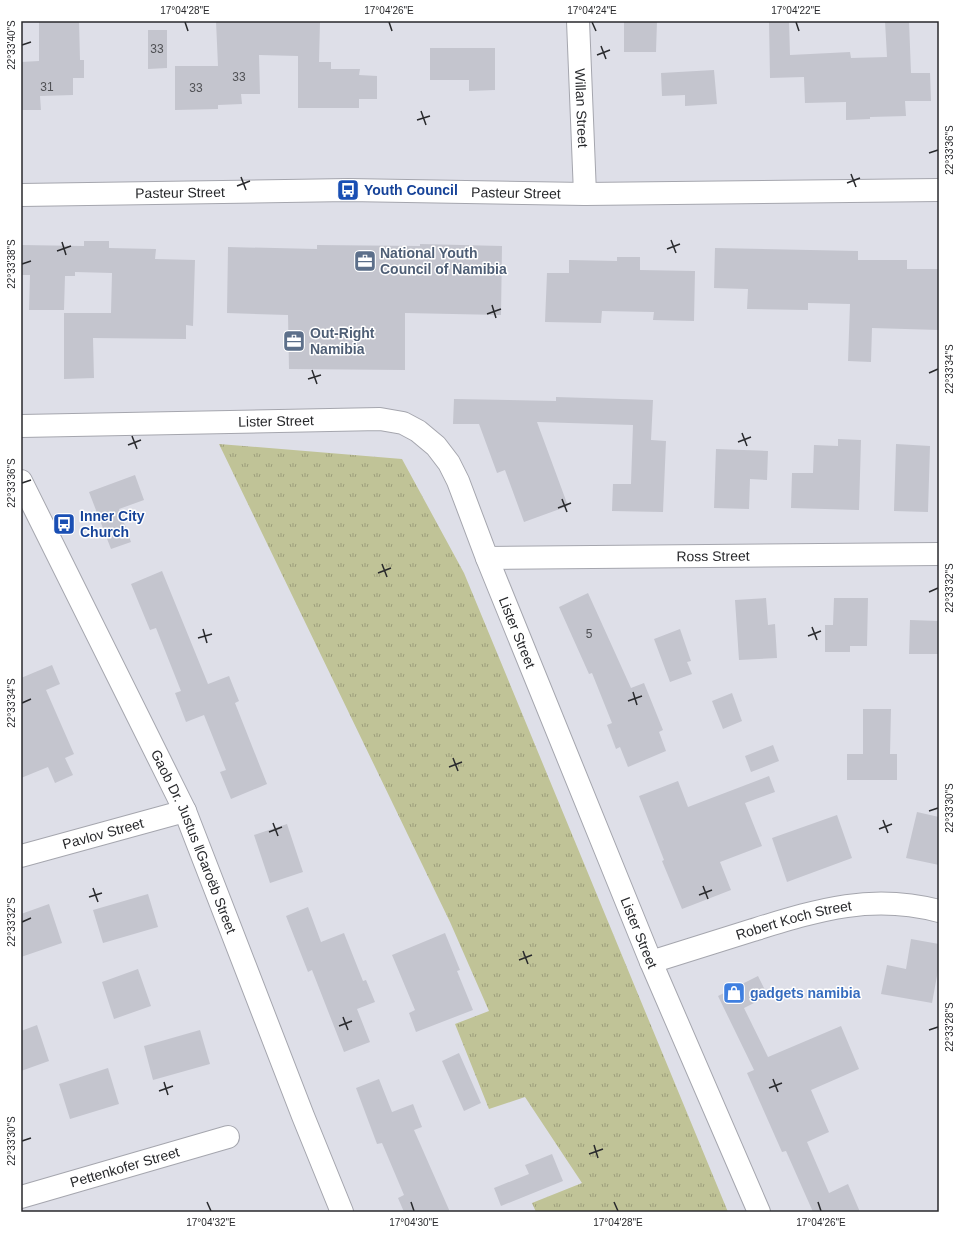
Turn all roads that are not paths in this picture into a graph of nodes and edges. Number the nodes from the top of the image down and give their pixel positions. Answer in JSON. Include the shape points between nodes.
{"nodes":[{"id":1,"x":578,"y":21,"type":"edge"},
{"id":2,"x":939,"y":190,"type":"edge"},
{"id":3,"x":585,"y":194,"type":"junction"},
{"id":4,"x":21,"y":195,"type":"edge"},
{"id":5,"x":21,"y":426,"type":"edge"},
{"id":6,"x":21,"y":481,"type":"edge"},
{"id":7,"x":939,"y":554,"type":"edge"},
{"id":8,"x":487,"y":558,"type":"junction"},
{"id":9,"x":185,"y":811,"type":"junction"},
{"id":10,"x":21,"y":856,"type":"edge"},
{"id":11,"x":939,"y":911,"type":"edge"},
{"id":12,"x":651,"y":962,"type":"junction"},
{"id":13,"x":228,"y":1137,"type":"dead end"},
{"id":14,"x":21,"y":1197,"type":"edge"},
{"id":15,"x":342,"y":1212,"type":"edge"},
{"id":16,"x":759,"y":1212,"type":"edge"}],
"edges":[{"from":1,"to":3,"type":"street","name":"Willan Street"},
{"from":2,"to":3,"type":"street","name":"Pasteur Street"},
{"from":3,"to":4,"type":"street","name":"Pasteur Street","via":[[348,190]]},
{"from":5,"to":8,"type":"street","name":"Lister Street","via":[[380,420],[403,423],[418,431],[436,446],[449,463]]},
{"from":6,"to":9,"type":"street","name":"Gaob Dr. Justus ǁGaroëb Street"},
{"from":7,"to":8,"type":"street","name":"Ross Street"},
{"from":8,"to":12,"type":"street","name":"Lister Street"},
{"from":9,"to":10,"type":"street","name":"Pavlov Street"},
{"from":9,"to":15,"type":"street","name":"Gaob Dr. Justus ǁGaroëb Street"},
{"from":11,"to":12,"type":"street","name":"Robert Koch Street","via":[[907,904],[865,903],[838,906],[803,914]]},
{"from":12,"to":16,"type":"street","name":"Lister Street"},
{"from":13,"to":14,"type":"street","name":"Pettenkofer Street"}]}
